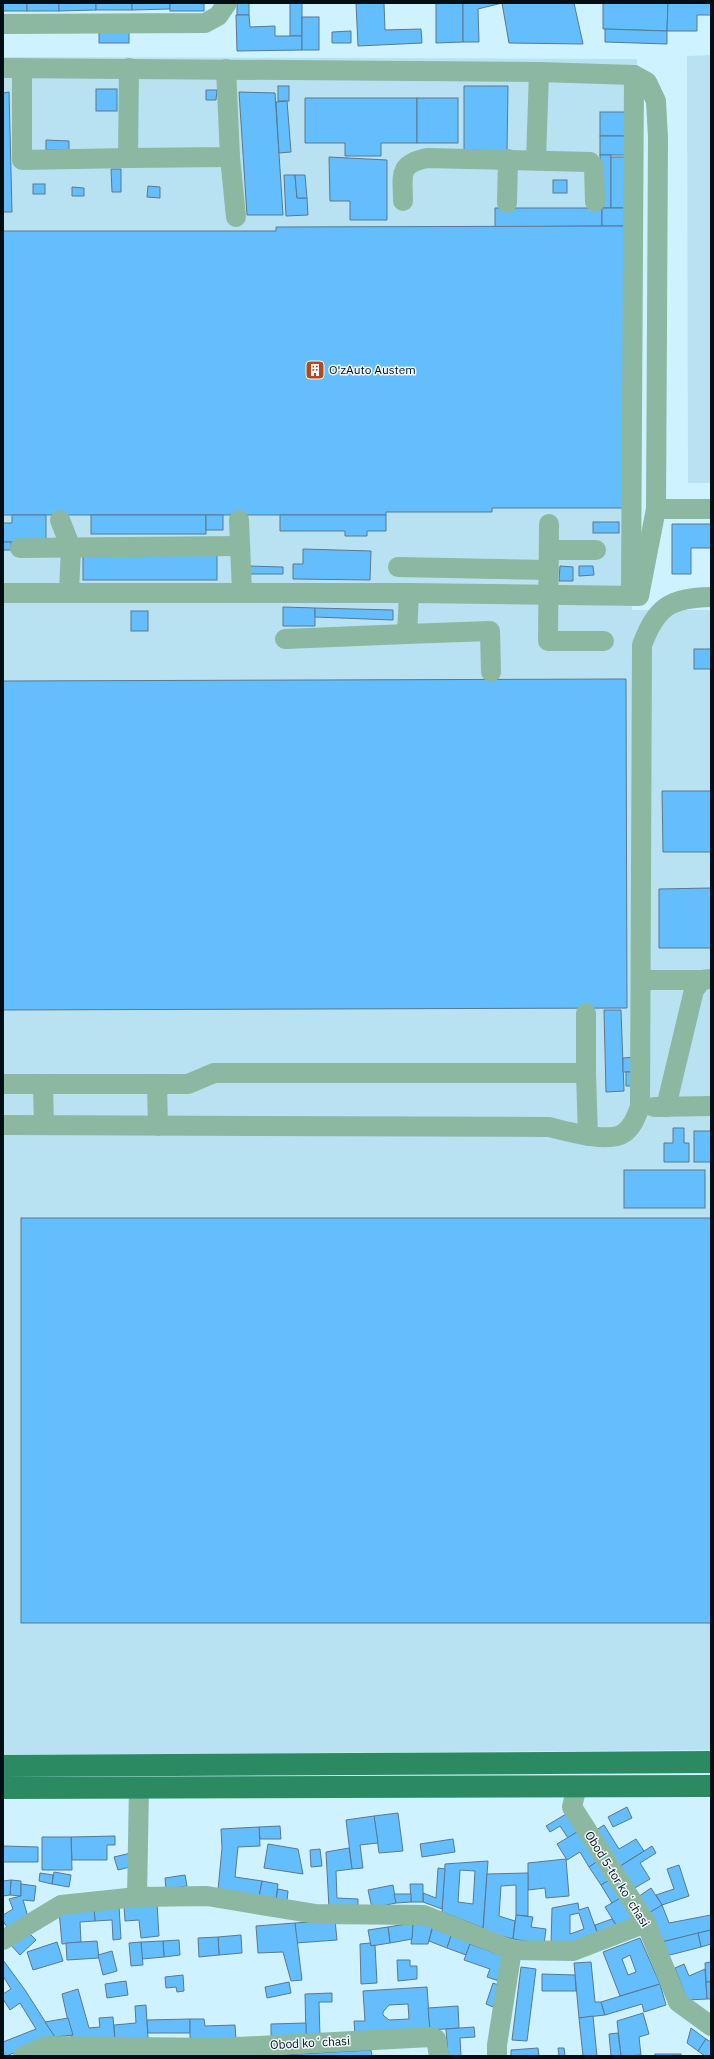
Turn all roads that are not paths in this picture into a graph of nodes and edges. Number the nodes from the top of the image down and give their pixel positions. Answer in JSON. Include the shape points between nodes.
{"nodes":[{"id":1,"x":227,"y":3,"type":"edge"},
{"id":2,"x":3,"y":24,"type":"edge"},
{"id":3,"x":12,"y":68,"type":"edge"},
{"id":4,"x":129,"y":68,"type":"junction"},
{"id":5,"x":226,"y":69,"type":"junction"},
{"id":6,"x":538,"y":72,"type":"junction"},
{"id":7,"x":634,"y":75,"type":"junction"},
{"id":8,"x":230,"y":157,"type":"junction"},
{"id":9,"x":128,"y":158,"type":"junction"},
{"id":10,"x":508,"y":159,"type":"junction"},
{"id":11,"x":536,"y":160,"type":"junction"},
{"id":12,"x":403,"y":201,"type":"dead end"},
{"id":13,"x":595,"y":202,"type":"dead end"},
{"id":14,"x":507,"y":203,"type":"dead end"},
{"id":15,"x":236,"y":217,"type":"dead end"},
{"id":16,"x":656,"y":509,"type":"junction"},
{"id":17,"x":711,"y":509,"type":"edge"},
{"id":18,"x":60,"y":520,"type":"dead end"},
{"id":19,"x":239,"y":520,"type":"dead end"},
{"id":20,"x":549,"y":524,"type":"dead end"},
{"id":21,"x":240,"y":546,"type":"junction"},
{"id":22,"x":20,"y":548,"type":"dead end"},
{"id":23,"x":71,"y":548,"type":"junction"},
{"id":24,"x":549,"y":550,"type":"junction"},
{"id":25,"x":596,"y":550,"type":"dead end"},
{"id":26,"x":398,"y":568,"type":"dead end"},
{"id":27,"x":549,"y":570,"type":"junction"},
{"id":28,"x":69,"y":592,"type":"junction"},
{"id":29,"x":242,"y":592,"type":"junction"},
{"id":30,"x":3,"y":593,"type":"edge"},
{"id":31,"x":409,"y":593,"type":"junction"},
{"id":32,"x":549,"y":595,"type":"junction"},
{"id":33,"x":631,"y":596,"type":"junction"},
{"id":34,"x":711,"y":597,"type":"edge"},
{"id":35,"x":407,"y":634,"type":"junction"},
{"id":36,"x":285,"y":639,"type":"dead end"},
{"id":37,"x":604,"y":641,"type":"dead end"},
{"id":38,"x":491,"y":672,"type":"dead end"},
{"id":39,"x":641,"y":980,"type":"junction"},
{"id":40,"x":707,"y":980,"type":"edge"},
{"id":41,"x":586,"y":1013,"type":"dead end"},
{"id":42,"x":586,"y":1074,"type":"junction"},
{"id":43,"x":3,"y":1084,"type":"edge"},
{"id":44,"x":43,"y":1084,"type":"junction"},
{"id":45,"x":157,"y":1084,"type":"junction"},
{"id":46,"x":711,"y":1106,"type":"edge"},
{"id":47,"x":640,"y":1107,"type":"junction"},
{"id":48,"x":666,"y":1107,"type":"junction"},
{"id":49,"x":3,"y":1125,"type":"edge"},
{"id":50,"x":44,"y":1125,"type":"junction"},
{"id":51,"x":158,"y":1126,"type":"junction"},
{"id":52,"x":588,"y":1136,"type":"junction"},
{"id":53,"x":599,"y":1762,"type":"junction"},
{"id":54,"x":711,"y":1762,"type":"edge"},
{"id":55,"x":3,"y":1766,"type":"edge"},
{"id":56,"x":577,"y":1786,"type":"junction"},
{"id":57,"x":599,"y":1786,"type":"junction"},
{"id":58,"x":711,"y":1786,"type":"edge"},
{"id":59,"x":139,"y":1787,"type":"junction"},
{"id":60,"x":3,"y":1788,"type":"edge"},
{"id":61,"x":137,"y":1897,"type":"junction"},
{"id":62,"x":646,"y":1923,"type":"junction"},
{"id":63,"x":3,"y":1940,"type":"edge"},
{"id":64,"x":512,"y":1950,"type":"junction"},
{"id":65,"x":711,"y":2026,"type":"edge"},
{"id":66,"x":218,"y":2052,"type":"edge"},
{"id":67,"x":23,"y":2056,"type":"edge"},
{"id":68,"x":438,"y":2056,"type":"edge"},
{"id":69,"x":497,"y":2056,"type":"edge"}],
"edges":[{"from":1,"to":2,"type":"street","via":[[218,16],[205,23]]},
{"from":3,"to":4,"type":"street"},
{"from":3,"to":9,"type":"street","via":[[22,160]]},
{"from":4,"to":5,"type":"street"},
{"from":4,"to":9,"type":"street"},
{"from":5,"to":6,"type":"street"},
{"from":5,"to":8,"type":"street"},
{"from":6,"to":7,"type":"street"},
{"from":6,"to":11,"type":"street"},
{"from":7,"to":16,"type":"street","via":[[647,82],[656,101],[658,138]]},
{"from":7,"to":33,"type":"street"},
{"from":8,"to":9,"type":"street"},
{"from":8,"to":15,"type":"street"},
{"from":10,"to":11,"type":"street"},
{"from":10,"to":12,"type":"street","via":[[414,160],[406,166],[403,174]]},
{"from":10,"to":14,"type":"street"},
{"from":11,"to":13,"type":"street","via":[[590,162],[594,167]]},
{"from":16,"to":17,"type":"street"},
{"from":16,"to":33,"type":"street","via":[[639,596]]},
{"from":18,"to":23,"type":"street"},
{"from":19,"to":21,"type":"street"},
{"from":20,"to":24,"type":"street"},
{"from":21,"to":23,"type":"street"},
{"from":21,"to":29,"type":"street"},
{"from":22,"to":23,"type":"street"},
{"from":23,"to":28,"type":"street"},
{"from":24,"to":25,"type":"street"},
{"from":24,"to":27,"type":"street"},
{"from":26,"to":27,"type":"street"},
{"from":27,"to":32,"type":"street"},
{"from":28,"to":29,"type":"street"},
{"from":28,"to":30,"type":"street"},
{"from":29,"to":31,"type":"street"},
{"from":31,"to":32,"type":"street"},
{"from":31,"to":35,"type":"street"},
{"from":32,"to":33,"type":"street"},
{"from":32,"to":37,"type":"street","via":[[548,641]]},
{"from":34,"to":39,"type":"street","via":[[688,597],[672,603],[651,622],[642,645]]},
{"from":35,"to":36,"type":"street"},
{"from":35,"to":38,"type":"street","via":[[490,631]]},
{"from":39,"to":40,"type":"street"},
{"from":39,"to":47,"type":"street"},
{"from":40,"to":48,"type":"street","via":[[694,990]]},
{"from":41,"to":42,"type":"street"},
{"from":42,"to":45,"type":"street","via":[[214,1074],[188,1084]]},
{"from":42,"to":52,"type":"street"},
{"from":43,"to":44,"type":"street"},
{"from":44,"to":45,"type":"street"},
{"from":44,"to":50,"type":"street"},
{"from":45,"to":51,"type":"street"},
{"from":46,"to":48,"type":"street"},
{"from":47,"to":48,"type":"street"},
{"from":47,"to":52,"type":"street","via":[[633,1123],[623,1134],[599,1138]]},
{"from":49,"to":50,"type":"street"},
{"from":50,"to":51,"type":"street"},
{"from":51,"to":52,"type":"street","via":[[549,1127]]},
{"from":53,"to":54,"type":"main road"},
{"from":53,"to":55,"type":"main road"},
{"from":53,"to":57,"type":"street"},
{"from":56,"to":57,"type":"main road"},
{"from":56,"to":59,"type":"main road"},
{"from":56,"to":62,"type":"street","name":"Obod 5-tor koʻchasi","via":[[572,1807]]},
{"from":57,"to":58,"type":"main road"},
{"from":59,"to":60,"type":"main road"},
{"from":59,"to":61,"type":"street"},
{"from":61,"to":63,"type":"street","via":[[62,1905]]},
{"from":61,"to":64,"type":"street","via":[[208,1896],[316,1914],[424,1915]]},
{"from":62,"to":64,"type":"street","via":[[573,1951]]},
{"from":62,"to":65,"type":"street","name":"Obod 5-tor koʻchasi","via":[[678,2002]]},
{"from":64,"to":69,"type":"street"},
{"from":66,"to":67,"type":"street","name":"Obod koʻchasi","via":[[46,2046]]},
{"from":66,"to":68,"type":"street","name":"Obod koʻchasi","via":[[431,2037],[436,2039]]}]}
